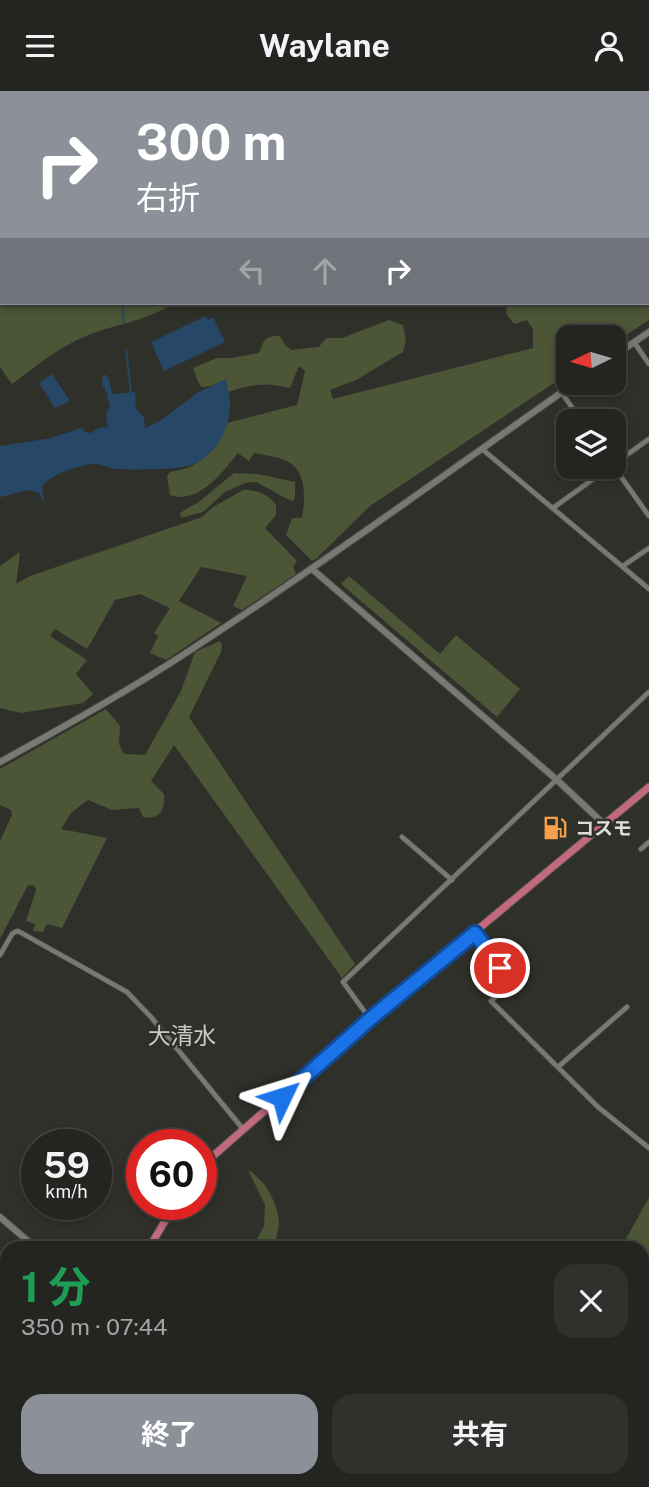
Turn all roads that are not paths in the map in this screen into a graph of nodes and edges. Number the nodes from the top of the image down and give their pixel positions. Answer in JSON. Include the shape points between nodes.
{"nodes":[{"id":1,"x":649,"y":332,"type":"edge"},
{"id":2,"x":634,"y":342,"type":"junction"},
{"id":3,"x":626,"y":348,"type":"edge"},
{"id":4,"x":649,"y":363,"type":"edge"},
{"id":5,"x":559,"y":395,"type":"edge"},
{"id":6,"x":649,"y":439,"type":"edge"},
{"id":7,"x":482,"y":449,"type":"junction"},
{"id":8,"x":626,"y":456,"type":"edge"},
{"id":9,"x":594,"y":479,"type":"edge"},
{"id":10,"x":622,"y":479,"type":"edge"},
{"id":11,"x":553,"y":508,"type":"junction"},
{"id":12,"x":649,"y":516,"type":"edge"},
{"id":13,"x":649,"y":548,"type":"edge"},
{"id":14,"x":623,"y":566,"type":"junction"},
{"id":15,"x":312,"y":569,"type":"junction"},
{"id":16,"x":649,"y":589,"type":"edge"},
{"id":17,"x":649,"y":692,"type":"edge"},
{"id":18,"x":0,"y":762,"type":"edge"},
{"id":19,"x":556,"y":780,"type":"junction"},
{"id":20,"x":649,"y":787,"type":"edge"},
{"id":21,"x":604,"y":824,"type":"junction"},
{"id":22,"x":402,"y":837,"type":"dead end"},
{"id":23,"x":649,"y":842,"type":"edge"},
{"id":24,"x":641,"y":849,"type":"dead end"},
{"id":25,"x":452,"y":880,"type":"junction"},
{"id":26,"x":475,"y":933,"type":"junction"},
{"id":27,"x":0,"y":955,"type":"edge"},
{"id":28,"x":626,"y":1007,"type":"dead end"},
{"id":29,"x":370,"y":1019,"type":"junction"},
{"id":30,"x":558,"y":1067,"type":"junction"},
{"id":31,"x":243,"y":1130,"type":"junction"},
{"id":32,"x":649,"y":1148,"type":"edge"},
{"id":33,"x":217,"y":1153,"type":"edge"},
{"id":34,"x":0,"y":1217,"type":"edge"},
{"id":35,"x":166,"y":1220,"type":"edge"},
{"id":36,"x":28,"y":1241,"type":"edge"},
{"id":37,"x":153,"y":1241,"type":"edge"}],
"edges":[{"from":1,"to":2,"type":"street"},
{"from":2,"to":3,"type":"street"},
{"from":2,"to":4,"type":"street"},
{"from":5,"to":7,"type":"street"},
{"from":6,"to":8,"type":"street"},
{"from":7,"to":11,"type":"street"},
{"from":7,"to":15,"type":"street"},
{"from":9,"to":11,"type":"street"},
{"from":10,"to":12,"type":"street"},
{"from":11,"to":14,"type":"street"},
{"from":13,"to":14,"type":"street"},
{"from":14,"to":16,"type":"street"},
{"from":15,"to":18,"type":"street","via":[[130,688]]},
{"from":15,"to":19,"type":"street"},
{"from":17,"to":19,"type":"street"},
{"from":19,"to":21,"type":"street"},
{"from":19,"to":25,"type":"street"},
{"from":20,"to":21,"type":"main road"},
{"from":21,"to":26,"type":"main road"},
{"from":22,"to":25,"type":"street"},
{"from":23,"to":24,"type":"street"},
{"from":25,"to":29,"type":"street","via":[[343,982]]},
{"from":26,"to":29,"type":"main road"},
{"from":26,"to":30,"type":"street","via":[[511,983],[491,1001]]},
{"from":27,"to":31,"type":"street","via":[[12,935],[21,932],[121,988],[151,1017]]},
{"from":28,"to":30,"type":"street"},
{"from":29,"to":31,"type":"main road"},
{"from":30,"to":32,"type":"street"},
{"from":31,"to":33,"type":"main road"},
{"from":34,"to":36,"type":"street"},
{"from":35,"to":37,"type":"main road"}]}
